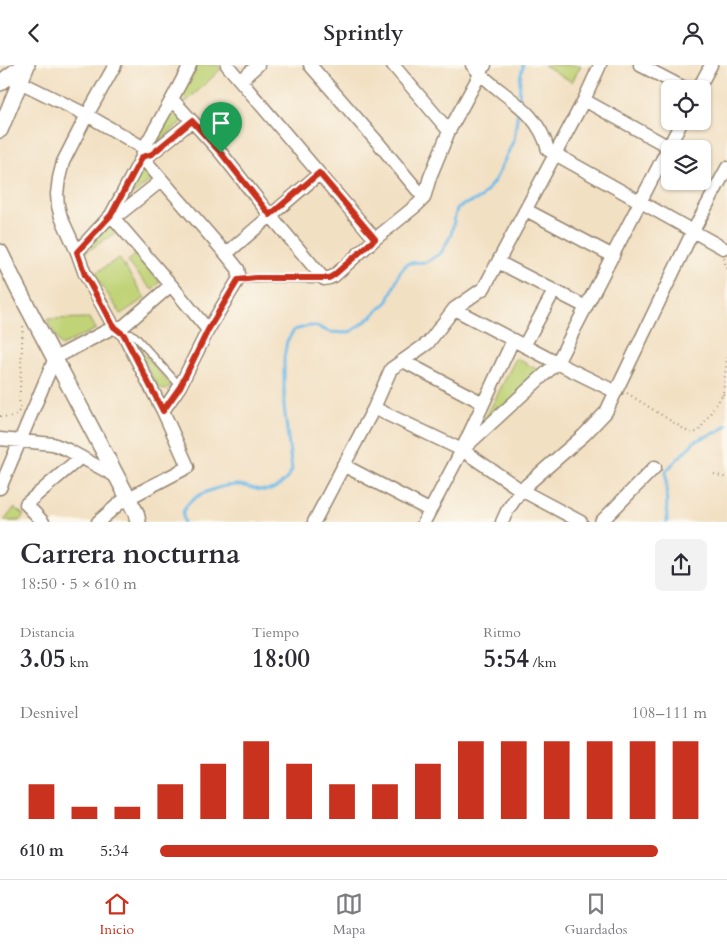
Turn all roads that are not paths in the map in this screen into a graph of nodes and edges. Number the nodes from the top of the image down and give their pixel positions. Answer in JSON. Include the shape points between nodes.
{"nodes":[{"id":1,"x":25,"y":65,"type":"edge"},
{"id":2,"x":115,"y":65,"type":"edge"},
{"id":3,"x":190,"y":65,"type":"edge"},
{"id":4,"x":227,"y":65,"type":"edge"},
{"id":5,"x":258,"y":65,"type":"edge"},
{"id":6,"x":310,"y":65,"type":"edge"},
{"id":7,"x":393,"y":65,"type":"edge"},
{"id":8,"x":600,"y":65,"type":"edge"},
{"id":9,"x":640,"y":65,"type":"edge"},
{"id":10,"x":711,"y":65,"type":"edge"},
{"id":11,"x":479,"y":68,"type":"edge"},
{"id":12,"x":7,"y":78,"type":"edge"},
{"id":13,"x":241,"y":80,"type":"junction"},
{"id":14,"x":669,"y":80,"type":"edge"},
{"id":15,"x":703,"y":80,"type":"edge"},
{"id":16,"x":172,"y":99,"type":"junction"},
{"id":17,"x":584,"y":100,"type":"junction"},
{"id":18,"x":87,"y":115,"type":"junction"},
{"id":19,"x":192,"y":121,"type":"junction"},
{"id":20,"x":0,"y":130,"type":"edge"},
{"id":21,"x":449,"y":131,"type":"junction"},
{"id":22,"x":661,"y":143,"type":"edge"},
{"id":23,"x":143,"y":152,"type":"junction"},
{"id":24,"x":555,"y":154,"type":"junction"},
{"id":25,"x":661,"y":162,"type":"edge"},
{"id":26,"x":727,"y":168,"type":"edge"},
{"id":27,"x":319,"y":173,"type":"junction"},
{"id":28,"x":162,"y":180,"type":"junction"},
{"id":29,"x":424,"y":199,"type":"junction"},
{"id":30,"x":640,"y":201,"type":"junction"},
{"id":31,"x":526,"y":210,"type":"junction"},
{"id":32,"x":111,"y":215,"type":"junction"},
{"id":33,"x":270,"y":215,"type":"junction"},
{"id":34,"x":693,"y":231,"type":"junction"},
{"id":35,"x":375,"y":239,"type":"junction"},
{"id":36,"x":723,"y":248,"type":"dead end"},
{"id":37,"x":0,"y":252,"type":"edge"},
{"id":38,"x":77,"y":252,"type":"junction"},
{"id":39,"x":226,"y":255,"type":"junction"},
{"id":40,"x":613,"y":256,"type":"junction"},
{"id":41,"x":498,"y":262,"type":"junction"},
{"id":42,"x":324,"y":279,"type":"junction"},
{"id":43,"x":238,"y":280,"type":"junction"},
{"id":44,"x":171,"y":285,"type":"junction"},
{"id":45,"x":554,"y":291,"type":"junction"},
{"id":46,"x":586,"y":307,"type":"junction"},
{"id":47,"x":454,"y":309,"type":"junction"},
{"id":48,"x":208,"y":330,"type":"junction"},
{"id":49,"x":119,"y":331,"type":"junction"},
{"id":50,"x":518,"y":343,"type":"junction"},
{"id":51,"x":55,"y":358,"type":"junction"},
{"id":52,"x":403,"y":361,"type":"junction"},
{"id":53,"x":557,"y":363,"type":"junction"},
{"id":54,"x":180,"y":387,"type":"junction"},
{"id":55,"x":617,"y":390,"type":"junction"},
{"id":56,"x":483,"y":403,"type":"junction"},
{"id":57,"x":374,"y":408,"type":"junction"},
{"id":58,"x":163,"y":411,"type":"junction"},
{"id":59,"x":0,"y":439,"type":"edge"},
{"id":60,"x":20,"y":440,"type":"junction"},
{"id":61,"x":462,"y":450,"type":"junction"},
{"id":62,"x":80,"y":457,"type":"junction"},
{"id":63,"x":343,"y":465,"type":"junction"},
{"id":64,"x":655,"y":467,"type":"dead end"},
{"id":65,"x":117,"y":477,"type":"junction"},
{"id":66,"x":0,"y":488,"type":"edge"},
{"id":67,"x":521,"y":490,"type":"junction"},
{"id":68,"x":128,"y":499,"type":"junction"},
{"id":69,"x":427,"y":516,"type":"edge"},
{"id":70,"x":318,"y":520,"type":"edge"},
{"id":71,"x":42,"y":521,"type":"edge"},
{"id":72,"x":98,"y":521,"type":"edge"},
{"id":73,"x":138,"y":521,"type":"edge"},
{"id":74,"x":502,"y":521,"type":"edge"},
{"id":75,"x":582,"y":521,"type":"edge"},
{"id":76,"x":601,"y":521,"type":"edge"}],
"edges":[{"from":1,"to":12,"type":"street"},
{"from":2,"to":18,"type":"street"},
{"from":3,"to":16,"type":"street"},
{"from":4,"to":13,"type":"street"},
{"from":5,"to":13,"type":"street"},
{"from":6,"to":29,"type":"street"},
{"from":7,"to":21,"type":"street"},
{"from":8,"to":17,"type":"street"},
{"from":9,"to":14,"type":"street"},
{"from":10,"to":15,"type":"street"},
{"from":11,"to":21,"type":"street"},
{"from":11,"to":24,"type":"street","via":[[532,117],[548,150]]},
{"from":12,"to":18,"type":"street"},
{"from":12,"to":20,"type":"street"},
{"from":13,"to":27,"type":"street"},
{"from":16,"to":19,"type":"street"},
{"from":16,"to":23,"type":"street"},
{"from":17,"to":22,"type":"street"},
{"from":17,"to":24,"type":"street"},
{"from":18,"to":23,"type":"street"},
{"from":18,"to":38,"type":"street","via":[[63,162],[57,186],[61,217]]},
{"from":19,"to":23,"type":"street","via":[[152,154]]},
{"from":19,"to":33,"type":"street"},
{"from":21,"to":29,"type":"street"},
{"from":23,"to":28,"type":"street"},
{"from":23,"to":32,"type":"street"},
{"from":24,"to":30,"type":"street"},
{"from":24,"to":31,"type":"street"},
{"from":25,"to":30,"type":"street"},
{"from":26,"to":34,"type":"street"},
{"from":27,"to":33,"type":"street"},
{"from":27,"to":35,"type":"street"},
{"from":28,"to":32,"type":"street","via":[[122,212]]},
{"from":28,"to":39,"type":"street"},
{"from":29,"to":35,"type":"street"},
{"from":30,"to":34,"type":"street"},
{"from":30,"to":40,"type":"street"},
{"from":31,"to":40,"type":"street"},
{"from":31,"to":41,"type":"street"},
{"from":32,"to":38,"type":"street"},
{"from":32,"to":44,"type":"street"},
{"from":33,"to":39,"type":"street"},
{"from":33,"to":42,"type":"street"},
{"from":34,"to":36,"type":"street"},
{"from":34,"to":55,"type":"street"},
{"from":35,"to":42,"type":"street","via":[[334,275]]},
{"from":37,"to":51,"type":"street"},
{"from":38,"to":49,"type":"street","via":[[85,275]]},
{"from":39,"to":43,"type":"street","via":[[238,269]]},
{"from":40,"to":46,"type":"street"},
{"from":41,"to":45,"type":"street"},
{"from":41,"to":47,"type":"street","via":[[484,288]]},
{"from":42,"to":43,"type":"lane"},
{"from":43,"to":48,"type":"street"},
{"from":44,"to":48,"type":"street"},
{"from":44,"to":49,"type":"street"},
{"from":45,"to":46,"type":"street"},
{"from":45,"to":50,"type":"street"},
{"from":46,"to":53,"type":"street"},
{"from":47,"to":50,"type":"street"},
{"from":47,"to":52,"type":"street","via":[[428,343]]},
{"from":48,"to":54,"type":"street"},
{"from":49,"to":51,"type":"street"},
{"from":49,"to":54,"type":"lane","via":[[132,333]]},
{"from":49,"to":58,"type":"street"},
{"from":50,"to":53,"type":"street"},
{"from":50,"to":56,"type":"street"},
{"from":51,"to":60,"type":"street"},
{"from":51,"to":65,"type":"street"},
{"from":52,"to":56,"type":"street"},
{"from":52,"to":57,"type":"street","via":[[392,369]]},
{"from":53,"to":55,"type":"street"},
{"from":53,"to":61,"type":"street"},
{"from":54,"to":58,"type":"street"},
{"from":55,"to":67,"type":"street","via":[[606,412],[584,435]]},
{"from":56,"to":61,"type":"street"},
{"from":57,"to":61,"type":"street"},
{"from":57,"to":63,"type":"street"},
{"from":58,"to":68,"type":"street","via":[[188,467]]},
{"from":59,"to":60,"type":"street"},
{"from":60,"to":62,"type":"street","via":[[53,444]]},
{"from":60,"to":66,"type":"street"},
{"from":61,"to":67,"type":"street"},
{"from":61,"to":69,"type":"street"},
{"from":62,"to":65,"type":"street"},
{"from":62,"to":71,"type":"street","via":[[26,504]]},
{"from":63,"to":69,"type":"street"},
{"from":63,"to":70,"type":"street"},
{"from":64,"to":76,"type":"street"},
{"from":65,"to":68,"type":"street"},
{"from":67,"to":74,"type":"street"},
{"from":67,"to":75,"type":"street"},
{"from":68,"to":72,"type":"street"},
{"from":68,"to":73,"type":"street"}]}
